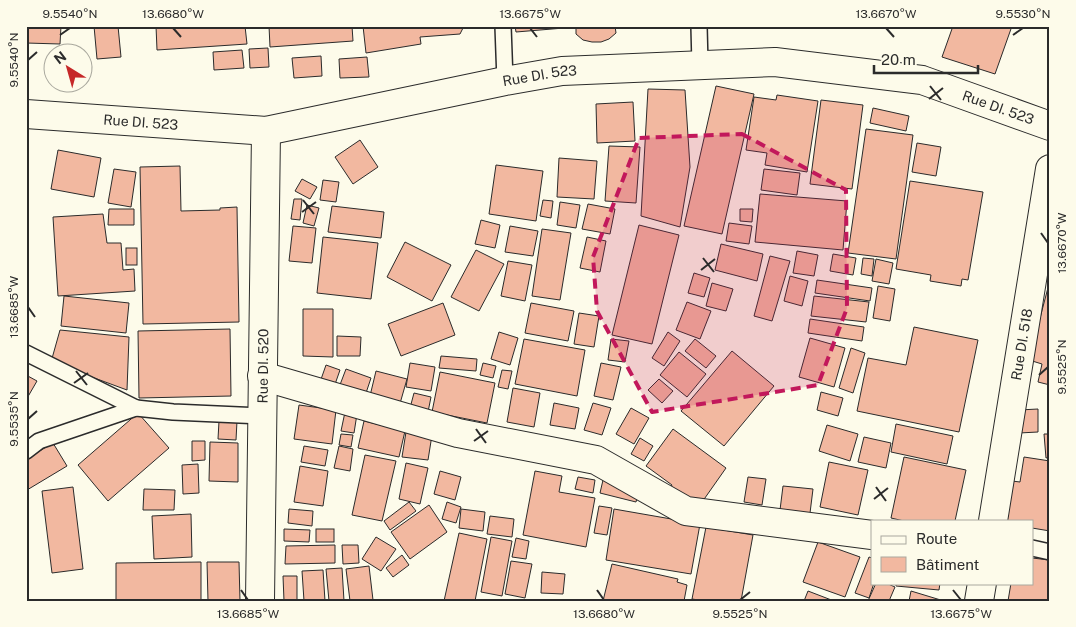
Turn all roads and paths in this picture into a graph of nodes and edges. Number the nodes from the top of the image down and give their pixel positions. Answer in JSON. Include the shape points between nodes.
{"nodes":[{"id":1,"x":503,"y":26,"type":"edge"},
{"id":2,"x":699,"y":26,"type":"edge"},
{"id":3,"x":700,"y":65,"type":"junction"},
{"id":4,"x":505,"y":81,"type":"junction"},
{"id":5,"x":26,"y":114,"type":"edge"},
{"id":6,"x":1050,"y":126,"type":"edge"},
{"id":7,"x":266,"y":131,"type":"junction"},
{"id":8,"x":1050,"y":169,"type":"edge"},
{"id":9,"x":26,"y":353,"type":"edge"},
{"id":10,"x":262,"y":376,"type":"junction"},
{"id":11,"x":136,"y":408,"type":"junction"},
{"id":12,"x":262,"y":416,"type":"junction"},
{"id":13,"x":26,"y":451,"type":"edge"},
{"id":14,"x":993,"y":520,"type":"edge"},
{"id":15,"x":871,"y":535,"type":"edge"},
{"id":16,"x":1034,"y":548,"type":"edge"},
{"id":17,"x":1050,"y":552,"type":"edge"},
{"id":18,"x":982,"y":584,"type":"edge"},
{"id":19,"x":260,"y":601,"type":"edge"},
{"id":20,"x":979,"y":601,"type":"edge"}],
"edges":[{"from":1,"to":4,"type":"lane"},
{"from":2,"to":3,"type":"lane"},
{"from":3,"to":4,"type":"street","name":"Rue DI. 523","via":[[562,71]]},
{"from":3,"to":6,"type":"street","name":"Rue DI. 523","via":[[775,62],[922,80]]},
{"from":4,"to":7,"type":"street","name":"Rue DI. 523"},
{"from":5,"to":7,"type":"street","name":"Rue DI. 523"},
{"from":7,"to":10,"type":"street","name":"Rue DI. 520"},
{"from":8,"to":14,"type":"street","name":"Rue DI. 518"},
{"from":9,"to":11,"type":"lane"},
{"from":10,"to":12,"type":"street","name":"Rue DI. 520"},
{"from":10,"to":15,"type":"street","via":[[458,432],[596,460],[686,511]]},
{"from":11,"to":12,"type":"lane"},
{"from":11,"to":13,"type":"lane","via":[[39,442]]},
{"from":12,"to":19,"type":"street","name":"Rue DI. 520"},
{"from":16,"to":17,"type":"lane"},
{"from":18,"to":20,"type":"street"}]}
